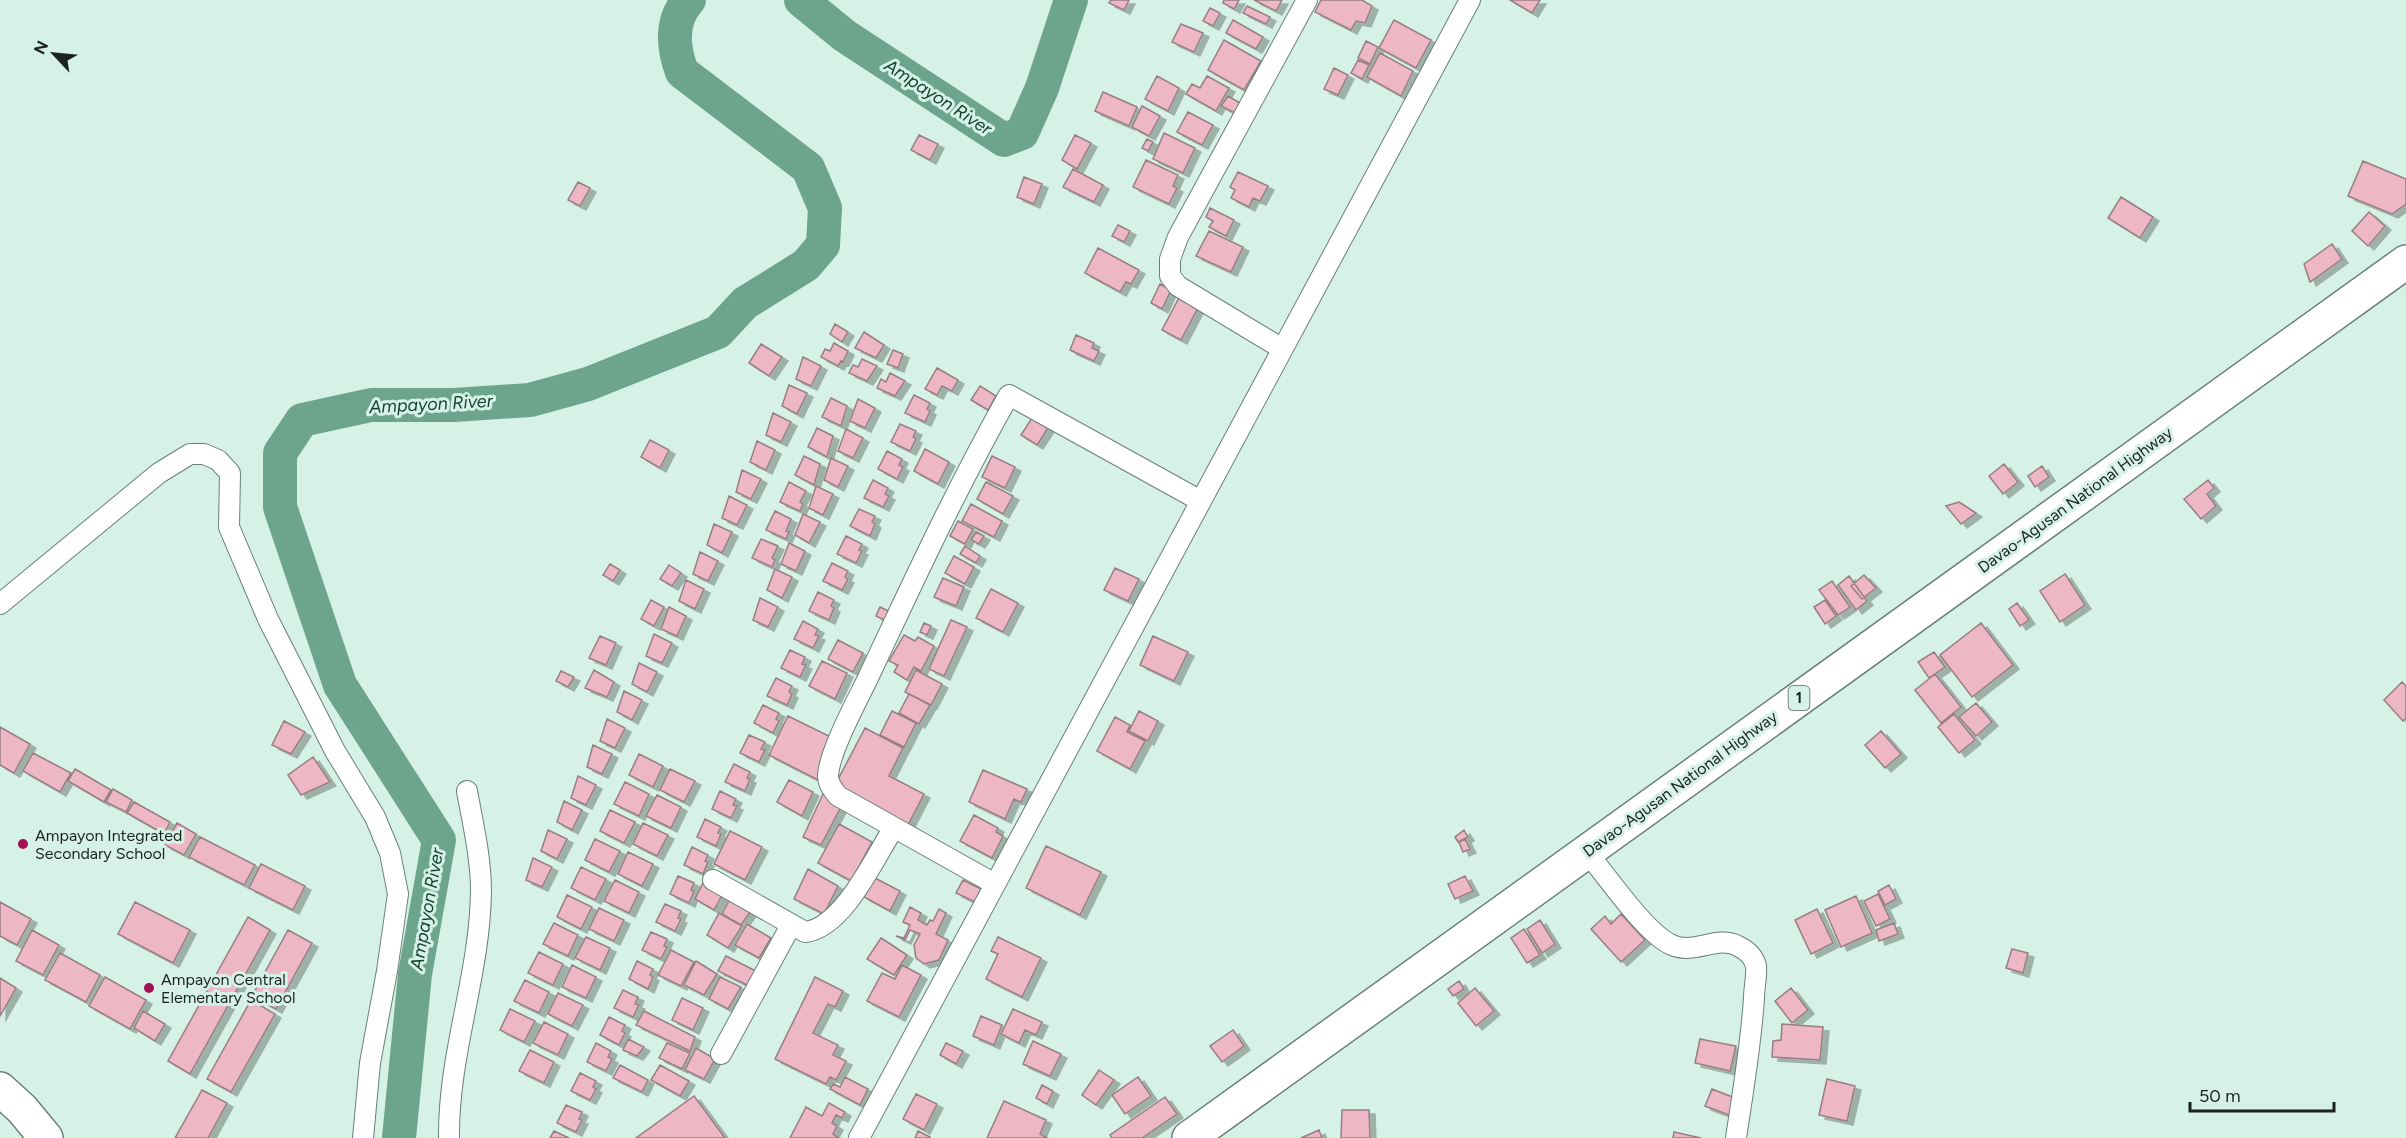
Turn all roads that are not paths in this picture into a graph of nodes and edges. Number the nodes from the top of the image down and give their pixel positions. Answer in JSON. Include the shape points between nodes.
{"nodes":[{"id":1,"x":1307,"y":0,"type":"edge"},
{"id":2,"x":1470,"y":0,"type":"edge"},
{"id":3,"x":2406,"y":262,"type":"edge"},
{"id":4,"x":1281,"y":348,"type":"junction"},
{"id":5,"x":1199,"y":500,"type":"junction"},
{"id":6,"x":0,"y":604,"type":"edge"},
{"id":7,"x":467,"y":791,"type":"dead end"},
{"id":8,"x":892,"y":828,"type":"junction"},
{"id":9,"x":1586,"y":851,"type":"junction"},
{"id":10,"x":713,"y":880,"type":"dead end"},
{"id":11,"x":995,"y":884,"type":"junction"},
{"id":12,"x":791,"y":925,"type":"junction"},
{"id":13,"x":721,"y":1054,"type":"dead end"},
{"id":14,"x":0,"y":1089,"type":"edge"},
{"id":15,"x":46,"y":1138,"type":"edge"},
{"id":16,"x":363,"y":1138,"type":"edge"},
{"id":17,"x":448,"y":1138,"type":"edge"},
{"id":18,"x":859,"y":1138,"type":"edge"},
{"id":19,"x":1189,"y":1138,"type":"edge"},
{"id":20,"x":1736,"y":1138,"type":"edge"}],
"edges":[{"from":1,"to":4,"type":"street","via":[[1178,237],[1170,259],[1170,276],[1178,286]]},
{"from":2,"to":4,"type":"street"},
{"from":3,"to":9,"type":"highway","name":"Davao-Agusan National Highway","number":"1"},
{"from":4,"to":5,"type":"street"},
{"from":5,"to":8,"type":"street","via":[[1010,395],[941,523],[832,760],[828,777],[838,796]]},
{"from":5,"to":11,"type":"street"},
{"from":6,"to":16,"type":"street","via":[[159,473],[190,454],[218,460],[230,473],[230,527],[268,619],[335,751],[375,817],[390,853],[398,894],[370,1063]]},
{"from":7,"to":17,"type":"street","via":[[481,891],[452,1077]]},
{"from":8,"to":11,"type":"street"},
{"from":8,"to":12,"type":"street","via":[[836,917],[817,931],[805,932]]},
{"from":9,"to":19,"type":"highway","name":"Davao-Agusan National Highway","number":"1"},
{"from":9,"to":20,"type":"street","via":[[1644,921],[1671,945],[1688,950],[1727,943],[1751,954],[1756,966],[1752,1028]]},
{"from":10,"to":12,"type":"street"},
{"from":11,"to":18,"type":"street"},
{"from":12,"to":13,"type":"street"},
{"from":14,"to":15,"type":"highway"}]}
